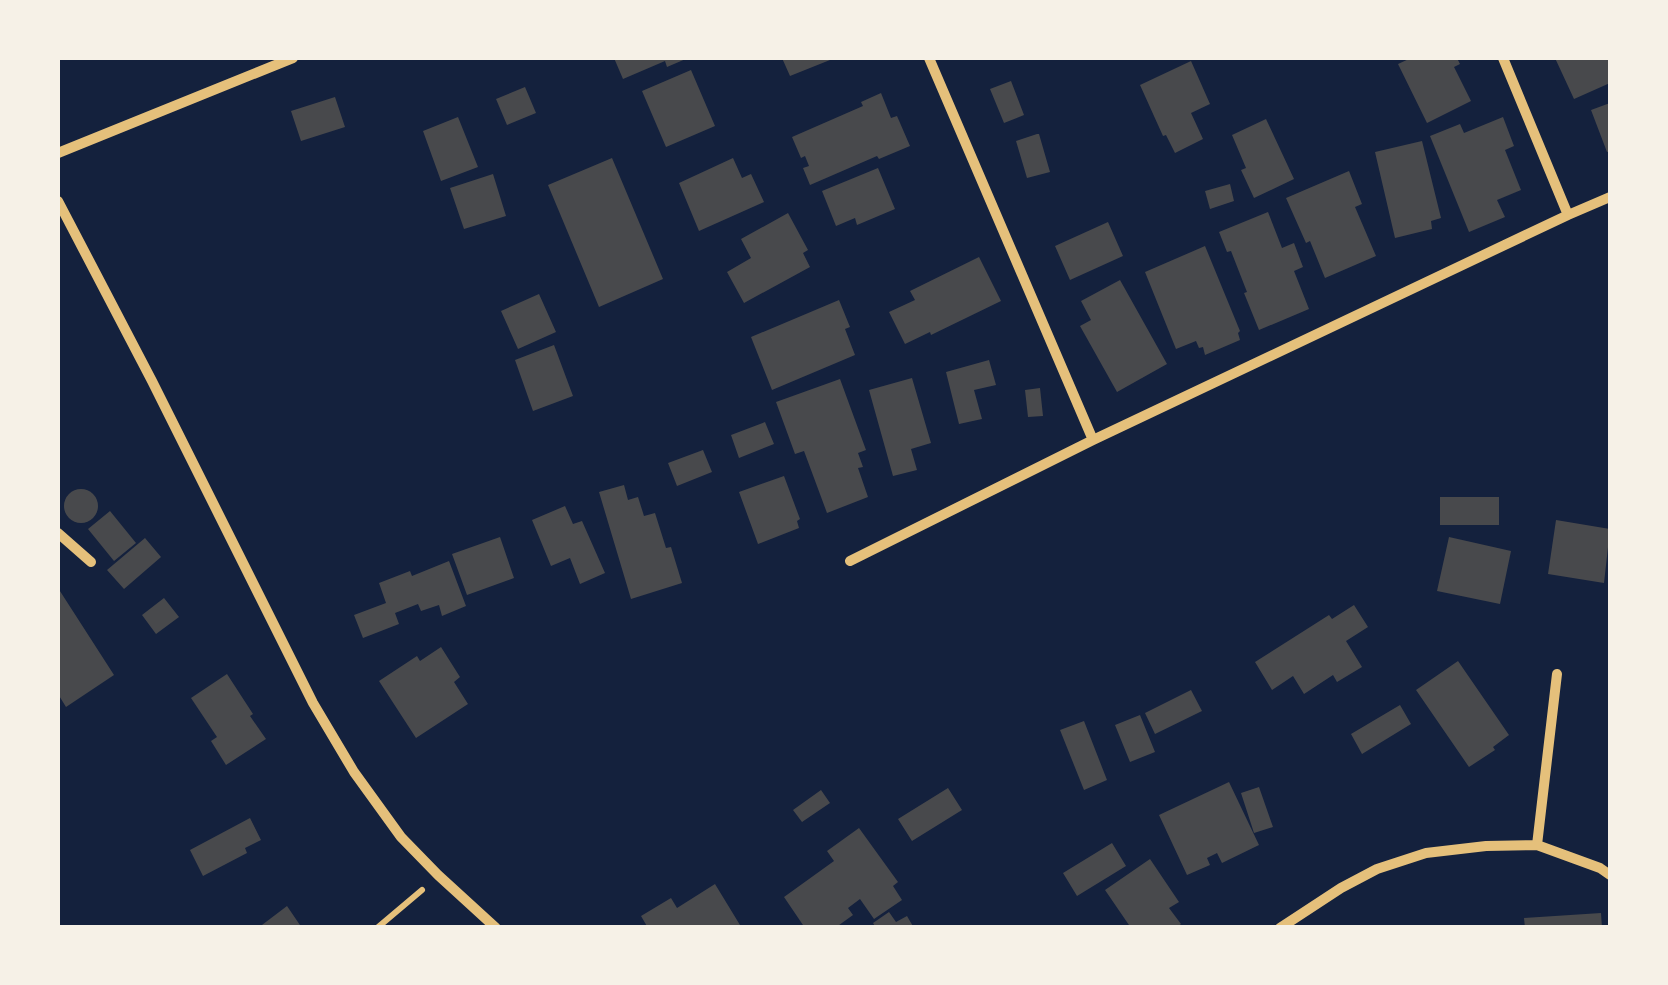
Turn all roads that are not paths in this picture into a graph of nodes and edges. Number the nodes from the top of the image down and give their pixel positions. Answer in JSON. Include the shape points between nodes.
{"nodes":[{"id":1,"x":293,"y":58,"type":"edge"},
{"id":2,"x":929,"y":58,"type":"edge"},
{"id":3,"x":1504,"y":58,"type":"edge"},
{"id":4,"x":58,"y":153,"type":"edge"},
{"id":5,"x":1610,"y":197,"type":"edge"},
{"id":6,"x":58,"y":201,"type":"edge"},
{"id":7,"x":1568,"y":215,"type":"junction"},
{"id":8,"x":1093,"y":440,"type":"junction"},
{"id":9,"x":58,"y":534,"type":"edge"},
{"id":10,"x":850,"y":561,"type":"dead end"},
{"id":11,"x":91,"y":562,"type":"dead end"},
{"id":12,"x":1557,"y":674,"type":"dead end"},
{"id":13,"x":1537,"y":845,"type":"junction"},
{"id":14,"x":1610,"y":875,"type":"edge"},
{"id":15,"x":496,"y":928,"type":"edge"},
{"id":16,"x":1280,"y":928,"type":"edge"}],
"edges":[{"from":1,"to":4,"type":"street"},
{"from":2,"to":8,"type":"street"},
{"from":3,"to":7,"type":"street"},
{"from":5,"to":7,"type":"street"},
{"from":6,"to":15,"type":"street","via":[[314,702],[363,785],[401,837]]},
{"from":7,"to":8,"type":"street"},
{"from":8,"to":10,"type":"street"},
{"from":9,"to":11,"type":"street"},
{"from":12,"to":13,"type":"street"},
{"from":13,"to":14,"type":"street"},
{"from":13,"to":16,"type":"street","via":[[1426,853],[1377,869]]}]}
